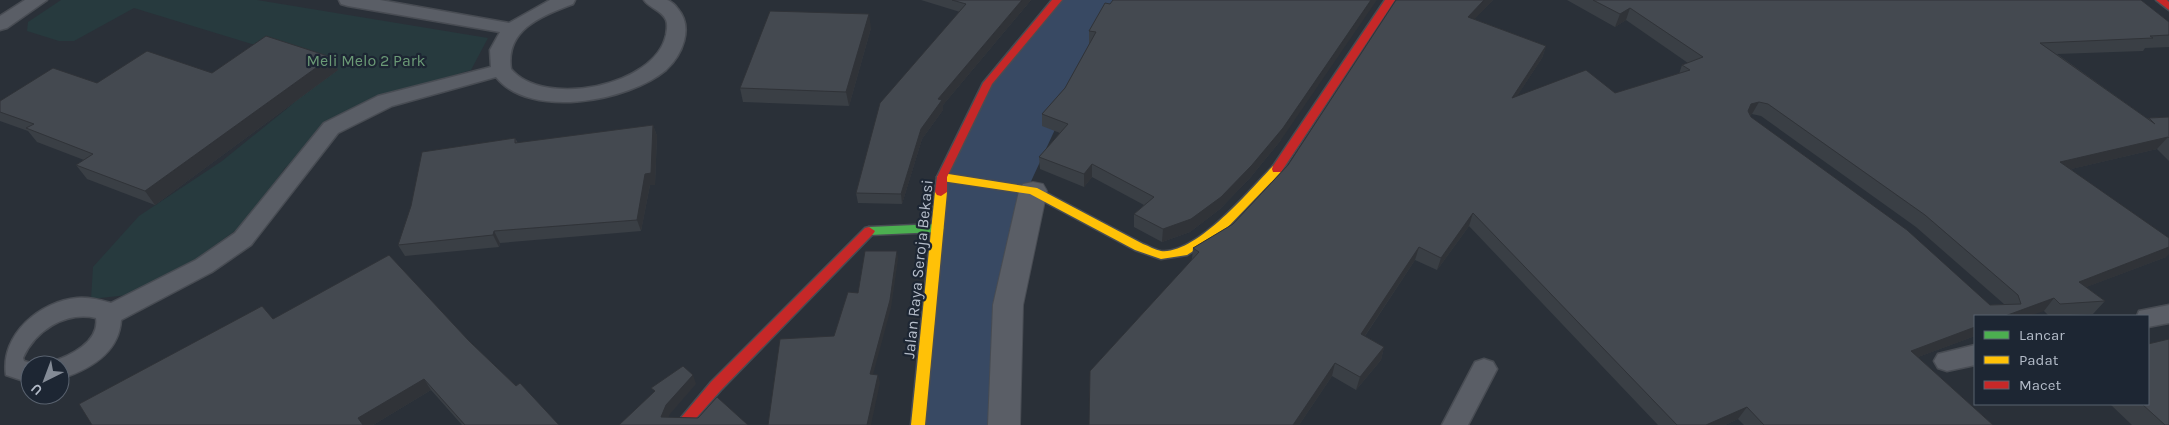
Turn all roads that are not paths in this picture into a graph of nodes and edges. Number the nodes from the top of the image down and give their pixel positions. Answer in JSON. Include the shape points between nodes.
{"nodes":[{"id":1,"x":38,"y":0,"type":"edge"},
{"id":2,"x":348,"y":0,"type":"edge"},
{"id":3,"x":566,"y":0,"type":"edge"},
{"id":4,"x":652,"y":0,"type":"edge"},
{"id":5,"x":1057,"y":0,"type":"edge"},
{"id":6,"x":1390,"y":0,"type":"edge"},
{"id":7,"x":2161,"y":0,"type":"edge"},
{"id":8,"x":2169,"y":7,"type":"edge"},
{"id":9,"x":0,"y":24,"type":"edge"},
{"id":10,"x":513,"y":29,"type":"junction"},
{"id":11,"x":501,"y":70,"type":"junction"},
{"id":12,"x":942,"y":177,"type":"junction"},
{"id":13,"x":1030,"y":190,"type":"junction"},
{"id":14,"x":938,"y":228,"type":"junction"},
{"id":15,"x":2169,"y":314,"type":"edge"},
{"id":16,"x":108,"y":316,"type":"junction"},
{"id":17,"x":2149,"y":318,"type":"edge"},
{"id":18,"x":1974,"y":355,"type":"edge"},
{"id":19,"x":1947,"y":361,"type":"dead end"},
{"id":20,"x":70,"y":364,"type":"edge"},
{"id":21,"x":1484,"y":369,"type":"dead end"},
{"id":22,"x":15,"y":372,"type":"edge"},
{"id":23,"x":682,"y":425,"type":"edge"},
{"id":24,"x":918,"y":425,"type":"edge"},
{"id":25,"x":1004,"y":425,"type":"edge"},
{"id":26,"x":1455,"y":425,"type":"edge"}],
"edges":[{"from":1,"to":9,"type":"lane"},
{"from":2,"to":10,"type":"lane"},
{"from":3,"to":10,"type":"lane","via":[[538,10]]},
{"from":4,"to":11,"type":"lane","via":[[662,4],[676,19],[678,37],[667,56],[646,74],[623,85],[578,97],[543,95],[516,86]]},
{"from":5,"to":12,"type":"main road","name":"Jalan Raya Seroja Bekasi","via":[[988,83]]},
{"from":6,"to":13,"type":"main road","via":[[1276,170],[1220,228],[1183,252],[1161,255],[1140,247]]},
{"from":7,"to":8,"type":"main road"},
{"from":10,"to":11,"type":"lane","via":[[500,50]]},
{"from":11,"to":16,"type":"lane","via":[[385,101],[331,128],[243,239],[204,266]]},
{"from":12,"to":13,"type":"main road"},
{"from":12,"to":14,"type":"main road","name":"Jalan Raya Seroja Bekasi"},
{"from":13,"to":25,"type":"street","via":[[1008,306]]},
{"from":14,"to":23,"type":"main road","via":[[867,230]]},
{"from":14,"to":24,"type":"main road","name":"Jalan Raya Seroja Bekasi"},
{"from":15,"to":17,"type":"lane"},
{"from":16,"to":20,"type":"lane","via":[[111,321],[109,332],[99,346]]},
{"from":16,"to":22,"type":"lane","via":[[106,311],[94,307],[78,306],[40,320],[24,332],[14,346],[10,358]]},
{"from":18,"to":19,"type":"lane"},
{"from":21,"to":26,"type":"lane"}]}
